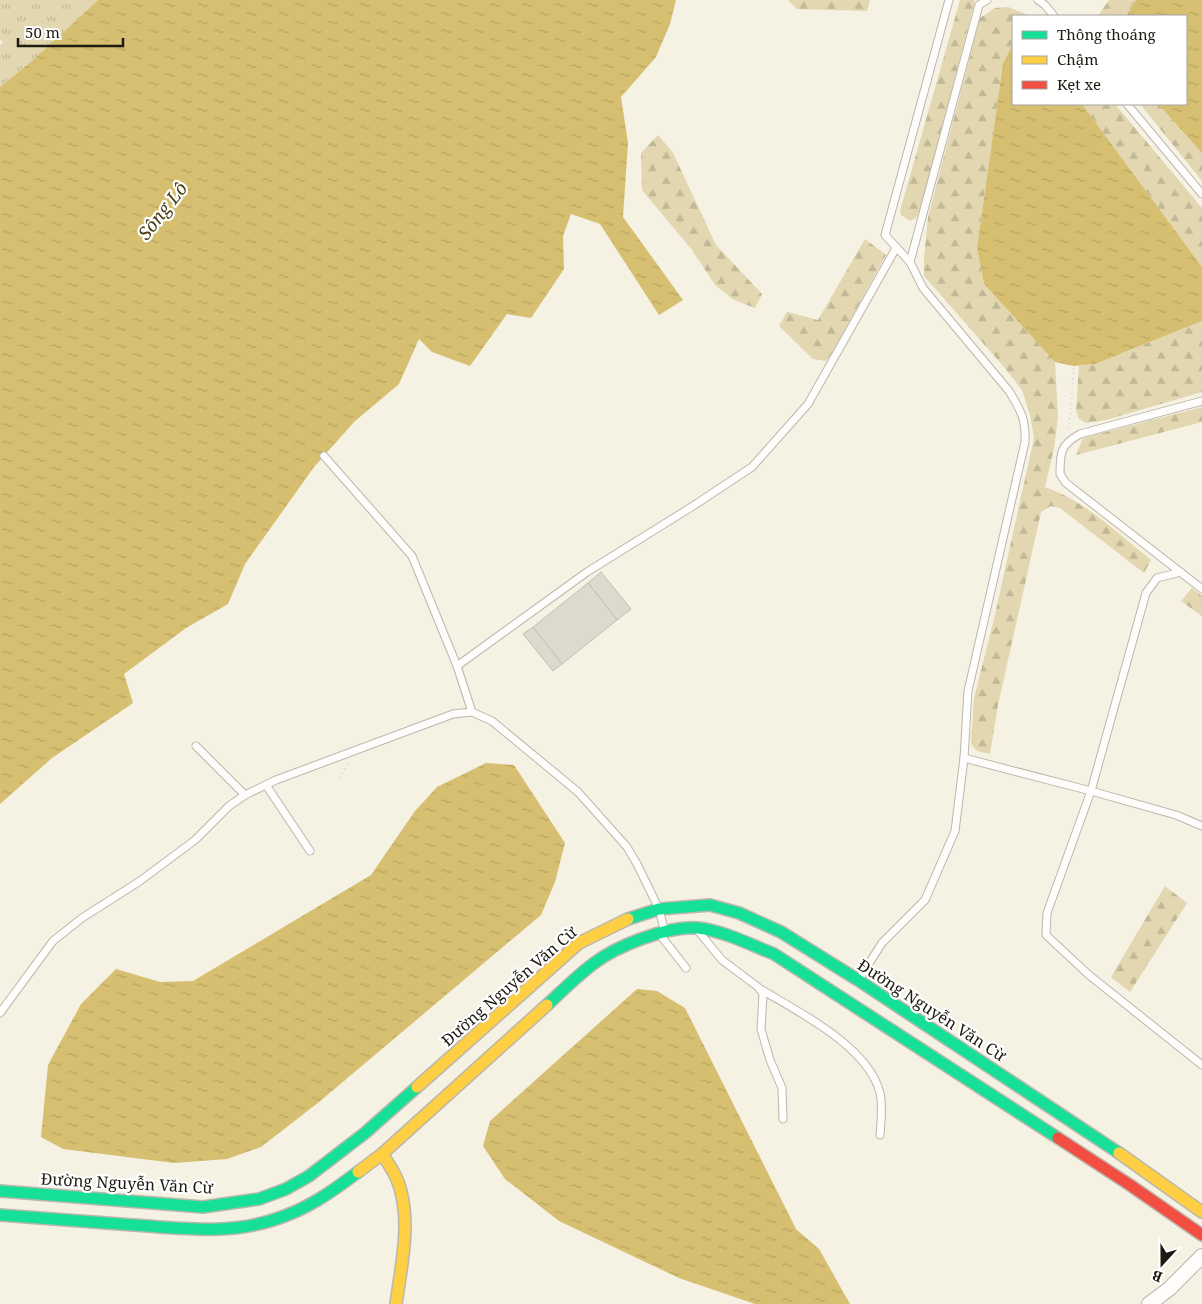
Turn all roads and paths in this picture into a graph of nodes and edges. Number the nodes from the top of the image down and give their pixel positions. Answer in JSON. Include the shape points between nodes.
{"nodes":[{"id":1,"x":950,"y":0,"type":"edge"},
{"id":2,"x":987,"y":0,"type":"edge"},
{"id":3,"x":1038,"y":0,"type":"edge"},
{"id":4,"x":980,"y":3,"type":"edge"},
{"id":5,"x":1053,"y":15,"type":"edge"},
{"id":6,"x":1128,"y":105,"type":"edge"},
{"id":7,"x":1202,"y":194,"type":"edge"},
{"id":8,"x":896,"y":248,"type":"junction"},
{"id":9,"x":910,"y":262,"type":"junction"},
{"id":10,"x":1074,"y":366,"type":"dead end"},
{"id":11,"x":1202,"y":401,"type":"edge"},
{"id":12,"x":1068,"y":440,"type":"junction"},
{"id":13,"x":324,"y":456,"type":"dead end"},
{"id":14,"x":1181,"y":572,"type":"junction"},
{"id":15,"x":1202,"y":589,"type":"edge"},
{"id":16,"x":457,"y":666,"type":"junction"},
{"id":17,"x":472,"y":712,"type":"junction"},
{"id":18,"x":196,"y":746,"type":"dead end"},
{"id":19,"x":964,"y":758,"type":"junction"},
{"id":20,"x":266,"y":785,"type":"junction"},
{"id":21,"x":1091,"y":791,"type":"junction"},
{"id":22,"x":245,"y":795,"type":"junction"},
{"id":23,"x":1202,"y":826,"type":"edge"},
{"id":24,"x":310,"y":851,"type":"dead end"},
{"id":25,"x":659,"y":909,"type":"junction"},
{"id":26,"x":696,"y":928,"type":"junction"},
{"id":27,"x":662,"y":933,"type":"junction"},
{"id":28,"x":686,"y":968,"type":"dead end"},
{"id":29,"x":858,"y":980,"type":"junction"},
{"id":30,"x":758,"y":987,"type":"junction"},
{"id":31,"x":0,"y":1012,"type":"edge"},
{"id":32,"x":1202,"y":1065,"type":"edge"},
{"id":33,"x":783,"y":1119,"type":"dead end"},
{"id":34,"x":880,"y":1136,"type":"dead end"},
{"id":35,"x":382,"y":1154,"type":"junction"},
{"id":36,"x":0,"y":1191,"type":"edge"},
{"id":37,"x":1202,"y":1212,"type":"edge"},
{"id":38,"x":0,"y":1215,"type":"edge"},
{"id":39,"x":1202,"y":1235,"type":"edge"},
{"id":40,"x":1202,"y":1256,"type":"edge"},
{"id":41,"x":396,"y":1304,"type":"edge"},
{"id":42,"x":1149,"y":1304,"type":"edge"}],
"edges":[{"from":1,"to":8,"type":"lane","via":[[884,235]]},
{"from":2,"to":4,"type":"lane"},
{"from":3,"to":5,"type":"lane"},
{"from":4,"to":9,"type":"lane"},
{"from":6,"to":7,"type":"lane"},
{"from":8,"to":9,"type":"lane"},
{"from":8,"to":16,"type":"lane","via":[[808,404],[752,467],[587,572]]},
{"from":9,"to":19,"type":"lane","via":[[923,288],[1009,391],[1026,426],[1021,462],[968,691]]},
{"from":10,"to":12,"type":"path"},
{"from":11,"to":12,"type":"lane"},
{"from":12,"to":14,"type":"lane","via":[[1060,460],[1060,474],[1066,484]]},
{"from":13,"to":16,"type":"lane","via":[[412,556]]},
{"from":14,"to":15,"type":"lane"},
{"from":14,"to":21,"type":"lane","via":[[1157,578],[1146,593]]},
{"from":16,"to":17,"type":"lane"},
{"from":17,"to":20,"type":"lane","via":[[453,714]]},
{"from":17,"to":25,"type":"lane","via":[[492,721],[578,792],[627,847]]},
{"from":18,"to":22,"type":"lane"},
{"from":19,"to":21,"type":"lane"},
{"from":19,"to":29,"type":"lane","via":[[955,831],[925,900],[882,943]]},
{"from":20,"to":22,"type":"lane"},
{"from":20,"to":24,"type":"lane"},
{"from":21,"to":23,"type":"lane","via":[[1176,815]]},
{"from":21,"to":32,"type":"lane","via":[[1047,913],[1046,935],[1089,975]]},
{"from":22,"to":31,"type":"lane","via":[[229,806],[195,840],[53,941]]},
{"from":25,"to":27,"type":"lane"},
{"from":25,"to":29,"type":"main road","name":"Đường Nguyễn Văn Cừ","via":[[710,905],[738,913],[782,932]]},
{"from":25,"to":36,"type":"main road","name":"Đường Nguyễn Văn Cừ","via":[[627,919],[579,943],[364,1133],[309,1176],[286,1189],[259,1199],[203,1207]]},
{"from":26,"to":27,"type":"main road"},
{"from":26,"to":30,"type":"lane","via":[[722,960]]},
{"from":26,"to":39,"type":"main road","via":[[722,933],[774,954]]},
{"from":27,"to":28,"type":"lane"},
{"from":27,"to":35,"type":"main road","via":[[635,941],[594,963]]},
{"from":29,"to":37,"type":"main road","name":"Đường Nguyễn Văn Cừ","via":[[1145,1170]]},
{"from":30,"to":33,"type":"lane","via":[[763,994],[761,1030],[782,1088]]},
{"from":30,"to":34,"type":"lane","via":[[854,1051],[871,1072],[880,1093]]},
{"from":35,"to":38,"type":"main road","via":[[323,1198],[298,1211],[234,1229],[200,1230]]},
{"from":35,"to":41,"type":"main road","via":[[397,1181],[404,1209]]},
{"from":40,"to":42,"type":"street"}]}
